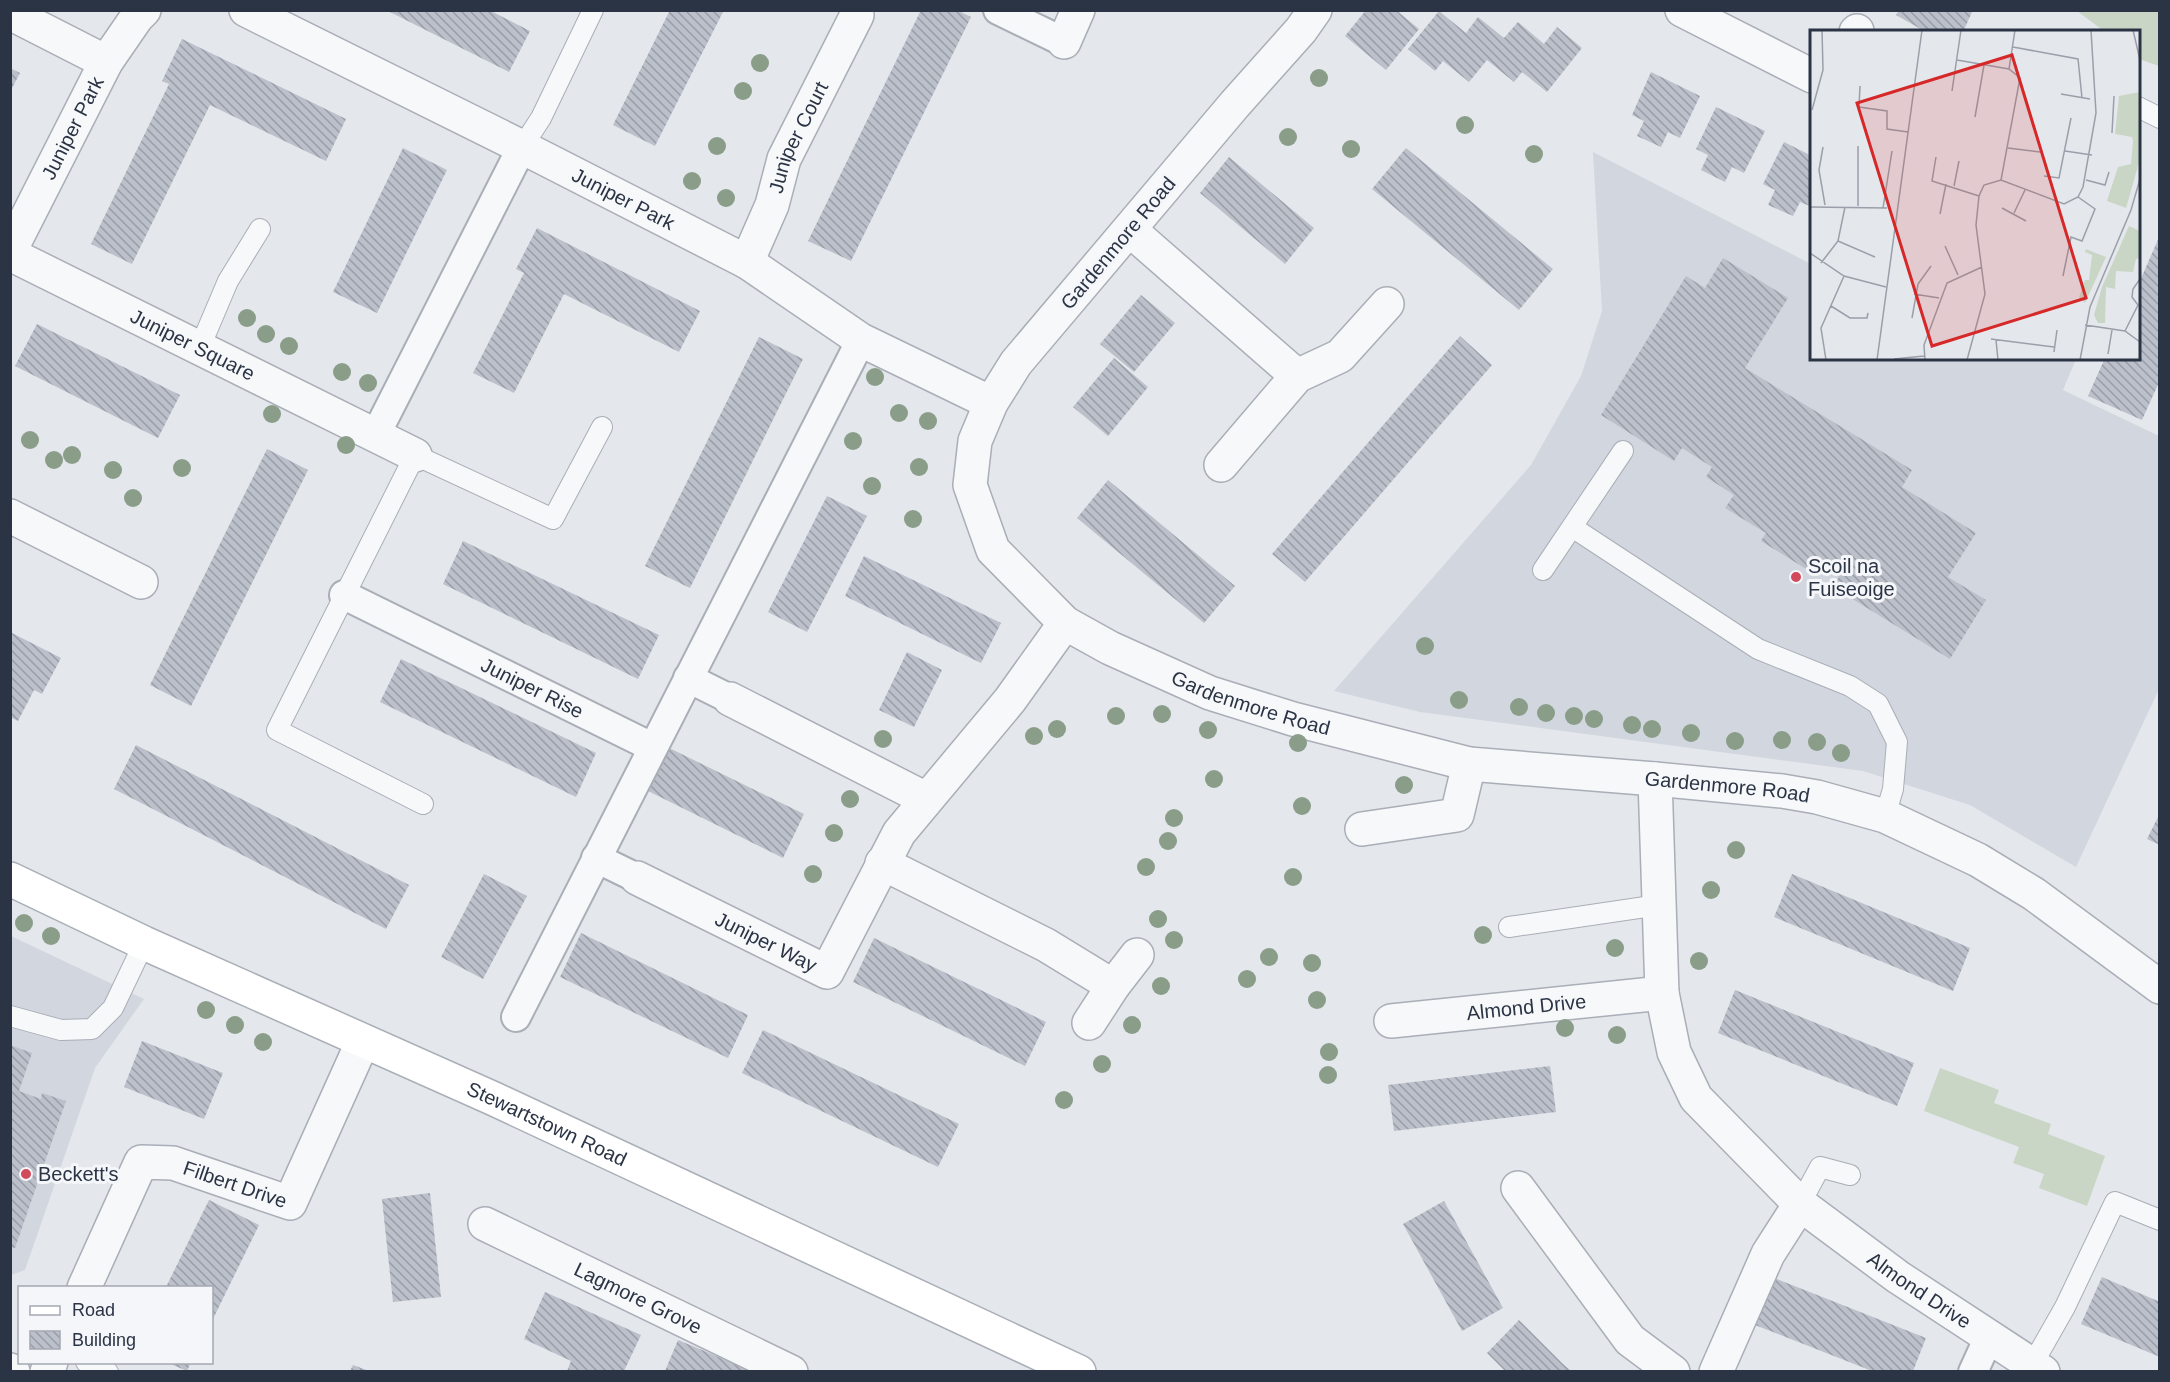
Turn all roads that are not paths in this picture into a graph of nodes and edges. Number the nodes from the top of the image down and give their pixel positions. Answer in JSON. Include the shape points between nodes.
{"nodes":[{"id":1,"x":144,"y":10,"type":"edge"},
{"id":2,"x":246,"y":10,"type":"edge"},
{"id":3,"x":593,"y":10,"type":"edge"},
{"id":4,"x":998,"y":10,"type":"edge"},
{"id":5,"x":1078,"y":10,"type":"edge"},
{"id":6,"x":1315,"y":10,"type":"edge"},
{"id":7,"x":1682,"y":10,"type":"edge"},
{"id":8,"x":10,"y":13,"type":"edge"},
{"id":9,"x":857,"y":15,"type":"dead end"},
{"id":10,"x":1064,"y":42,"type":"joint"},
{"id":11,"x":106,"y":62,"type":"junction"},
{"id":12,"x":1810,"y":75,"type":"edge"},
{"id":13,"x":2140,"y":108,"type":"edge"},
{"id":14,"x":2160,"y":118,"type":"edge"},
{"id":15,"x":522,"y":147,"type":"junction"},
{"id":16,"x":260,"y":229,"type":"dead end"},
{"id":17,"x":1130,"y":230,"type":"junction"},
{"id":18,"x":10,"y":253,"type":"edge"},
{"id":19,"x":747,"y":262,"type":"junction"},
{"id":20,"x":1388,"y":304,"type":"dead end"},
{"id":21,"x":861,"y":340,"type":"junction"},
{"id":22,"x":200,"y":347,"type":"junction"},
{"id":23,"x":1297,"y":376,"type":"junction"},
{"id":24,"x":991,"y":403,"type":"junction"},
{"id":25,"x":602,"y":427,"type":"dead end"},
{"id":26,"x":375,"y":436,"type":"junction"},
{"id":27,"x":1623,"y":451,"type":"dead end"},
{"id":28,"x":415,"y":455,"type":"junction"},
{"id":29,"x":1221,"y":465,"type":"dead end"},
{"id":30,"x":10,"y":516,"type":"edge"},
{"id":31,"x":1572,"y":527,"type":"junction"},
{"id":32,"x":1543,"y":570,"type":"dead end"},
{"id":33,"x":141,"y":582,"type":"dead end"},
{"id":34,"x":344,"y":595,"type":"junction"},
{"id":35,"x":1065,"y":623,"type":"junction"},
{"id":36,"x":688,"y":678,"type":"junction"},
{"id":37,"x":730,"y":699,"type":"joint"},
{"id":38,"x":652,"y":747,"type":"junction"},
{"id":39,"x":1469,"y":764,"type":"junction"},
{"id":40,"x":1655,"y":778,"type":"junction"},
{"id":41,"x":926,"y":799,"type":"junction"},
{"id":42,"x":423,"y":804,"type":"dead end"},
{"id":43,"x":1885,"y":816,"type":"junction"},
{"id":44,"x":1362,"y":829,"type":"dead end"},
{"id":45,"x":596,"y":858,"type":"junction"},
{"id":46,"x":882,"y":863,"type":"junction"},
{"id":47,"x":637,"y":878,"type":"joint"},
{"id":48,"x":10,"y":879,"type":"edge"},
{"id":49,"x":1659,"y":905,"type":"junction"},
{"id":50,"x":1509,"y":927,"type":"dead end"},
{"id":51,"x":144,"y":943,"type":"junction"},
{"id":52,"x":1137,"y":955,"type":"dead end"},
{"id":53,"x":1113,"y":986,"type":"junction"},
{"id":54,"x":2160,"y":987,"type":"edge"},
{"id":55,"x":1662,"y":993,"type":"junction"},
{"id":56,"x":10,"y":1016,"type":"edge"},
{"id":57,"x":516,"y":1017,"type":"dead end"},
{"id":58,"x":1391,"y":1021,"type":"dead end"},
{"id":59,"x":1089,"y":1023,"type":"dead end"},
{"id":60,"x":363,"y":1041,"type":"junction"},
{"id":61,"x":1850,"y":1175,"type":"dead end"},
{"id":62,"x":1518,"y":1188,"type":"dead end"},
{"id":63,"x":1800,"y":1204,"type":"junction"},
{"id":64,"x":2160,"y":1220,"type":"edge"},
{"id":65,"x":485,"y":1224,"type":"dead end"},
{"id":66,"x":84,"y":1286,"type":"edge"},
{"id":67,"x":1989,"y":1337,"type":"junction"},
{"id":68,"x":92,"y":1364,"type":"edge"},
{"id":69,"x":2037,"y":1368,"type":"edge"},
{"id":70,"x":108,"y":1371,"type":"edge"},
{"id":71,"x":790,"y":1371,"type":"edge"},
{"id":72,"x":1079,"y":1371,"type":"edge"},
{"id":73,"x":1673,"y":1371,"type":"edge"},
{"id":74,"x":1716,"y":1371,"type":"edge"},
{"id":75,"x":1973,"y":1371,"type":"edge"}],
"edges":[{"from":1,"to":11,"type":"street","name":"Juniper Park"},
{"from":2,"to":15,"type":"street","name":"Juniper Park"},
{"from":3,"to":15,"type":"lane","via":[[541,118]]},
{"from":4,"to":10,"type":"street"},
{"from":5,"to":10,"type":"street"},
{"from":6,"to":17,"type":"street","name":"Gardenmore Road"},
{"from":7,"to":12,"type":"street"},
{"from":8,"to":11,"type":"street"},
{"from":9,"to":19,"type":"street","name":"Juniper Court","via":[[784,159],[772,205]]},
{"from":11,"to":18,"type":"street","name":"Juniper Park"},
{"from":13,"to":14,"type":"lane"},
{"from":15,"to":19,"type":"street","name":"Juniper Park"},
{"from":15,"to":26,"type":"street"},
{"from":16,"to":22,"type":"lane","via":[[228,281]]},
{"from":17,"to":23,"type":"street"},
{"from":17,"to":24,"type":"street","name":"Gardenmore Road","via":[[1016,363]]},
{"from":18,"to":22,"type":"street","name":"Juniper Square"},
{"from":19,"to":21,"type":"street","name":"Juniper Park"},
{"from":20,"to":23,"type":"street","via":[[1340,356]]},
{"from":21,"to":24,"type":"street","name":"Juniper Park"},
{"from":21,"to":36,"type":"street"},
{"from":22,"to":26,"type":"street","name":"Juniper Square"},
{"from":23,"to":29,"type":"street"},
{"from":24,"to":35,"type":"street","name":"Gardenmore Road","via":[[975,441],[970,485],[993,550]]},
{"from":25,"to":28,"type":"lane","via":[[553,519]]},
{"from":26,"to":28,"type":"street","name":"Juniper Square"},
{"from":27,"to":31,"type":"lane"},
{"from":28,"to":34,"type":"lane"},
{"from":30,"to":33,"type":"street"},
{"from":31,"to":32,"type":"lane"},
{"from":31,"to":43,"type":"lane","via":[[1758,649],[1850,686],[1878,704],[1897,742],[1893,789]]},
{"from":34,"to":38,"type":"street","name":"Juniper Rise"},
{"from":34,"to":42,"type":"lane","via":[[277,730]]},
{"from":35,"to":39,"type":"street","name":"Gardenmore Road","via":[[1210,693],[1293,719]]},
{"from":35,"to":41,"type":"street","name":"Juniper Way","via":[[1010,700]]},
{"from":36,"to":37,"type":"street"},
{"from":36,"to":38,"type":"street"},
{"from":37,"to":41,"type":"street"},
{"from":38,"to":45,"type":"street"},
{"from":39,"to":40,"type":"street","name":"Gardenmore Road"},
{"from":39,"to":44,"type":"street","via":[[1457,815]]},
{"from":40,"to":43,"type":"street","name":"Gardenmore Road","via":[[1782,791]]},
{"from":40,"to":49,"type":"street","name":"Almond Drive"},
{"from":41,"to":46,"type":"street","name":"Juniper Way"},
{"from":43,"to":54,"type":"street","name":"Gardenmore Road","via":[[1978,860],[2034,894]]},
{"from":45,"to":47,"type":"street","name":"Juniper Way"},
{"from":45,"to":57,"type":"street"},
{"from":46,"to":47,"type":"street","name":"Juniper Way","via":[[827,972]]},
{"from":46,"to":53,"type":"street","via":[[1047,945]]},
{"from":48,"to":51,"type":"main road","name":"Stewartstown Road"},
{"from":49,"to":50,"type":"lane"},
{"from":49,"to":55,"type":"street","name":"Almond Drive"},
{"from":51,"to":56,"type":"lane","via":[[113,1008],[92,1029],[61,1030]]},
{"from":51,"to":60,"type":"main road","name":"Stewartstown Road"},
{"from":52,"to":53,"type":"street"},
{"from":53,"to":59,"type":"street"},
{"from":55,"to":58,"type":"street","name":"Almond Drive"},
{"from":55,"to":63,"type":"street","name":"Almond Drive","via":[[1674,1052],[1696,1098]]},
{"from":60,"to":66,"type":"street","name":"Filbert Drive","via":[[290,1203],[173,1162],[141,1162]]},
{"from":60,"to":72,"type":"main road","name":"Stewartstown Road"},
{"from":61,"to":63,"type":"lane","via":[[1820,1167]]},
{"from":62,"to":73,"type":"street","via":[[1630,1340]]},
{"from":63,"to":67,"type":"street","name":"Almond Drive","via":[[1898,1277]]},
{"from":63,"to":74,"type":"street","via":[[1768,1254]]},
{"from":64,"to":69,"type":"lane","via":[[2115,1202]]},
{"from":65,"to":71,"type":"street","name":"Lagmore Grove"},
{"from":67,"to":69,"type":"street","name":"Almond Drive"},
{"from":67,"to":75,"type":"street"},
{"from":68,"to":70,"type":"lane"}]}
